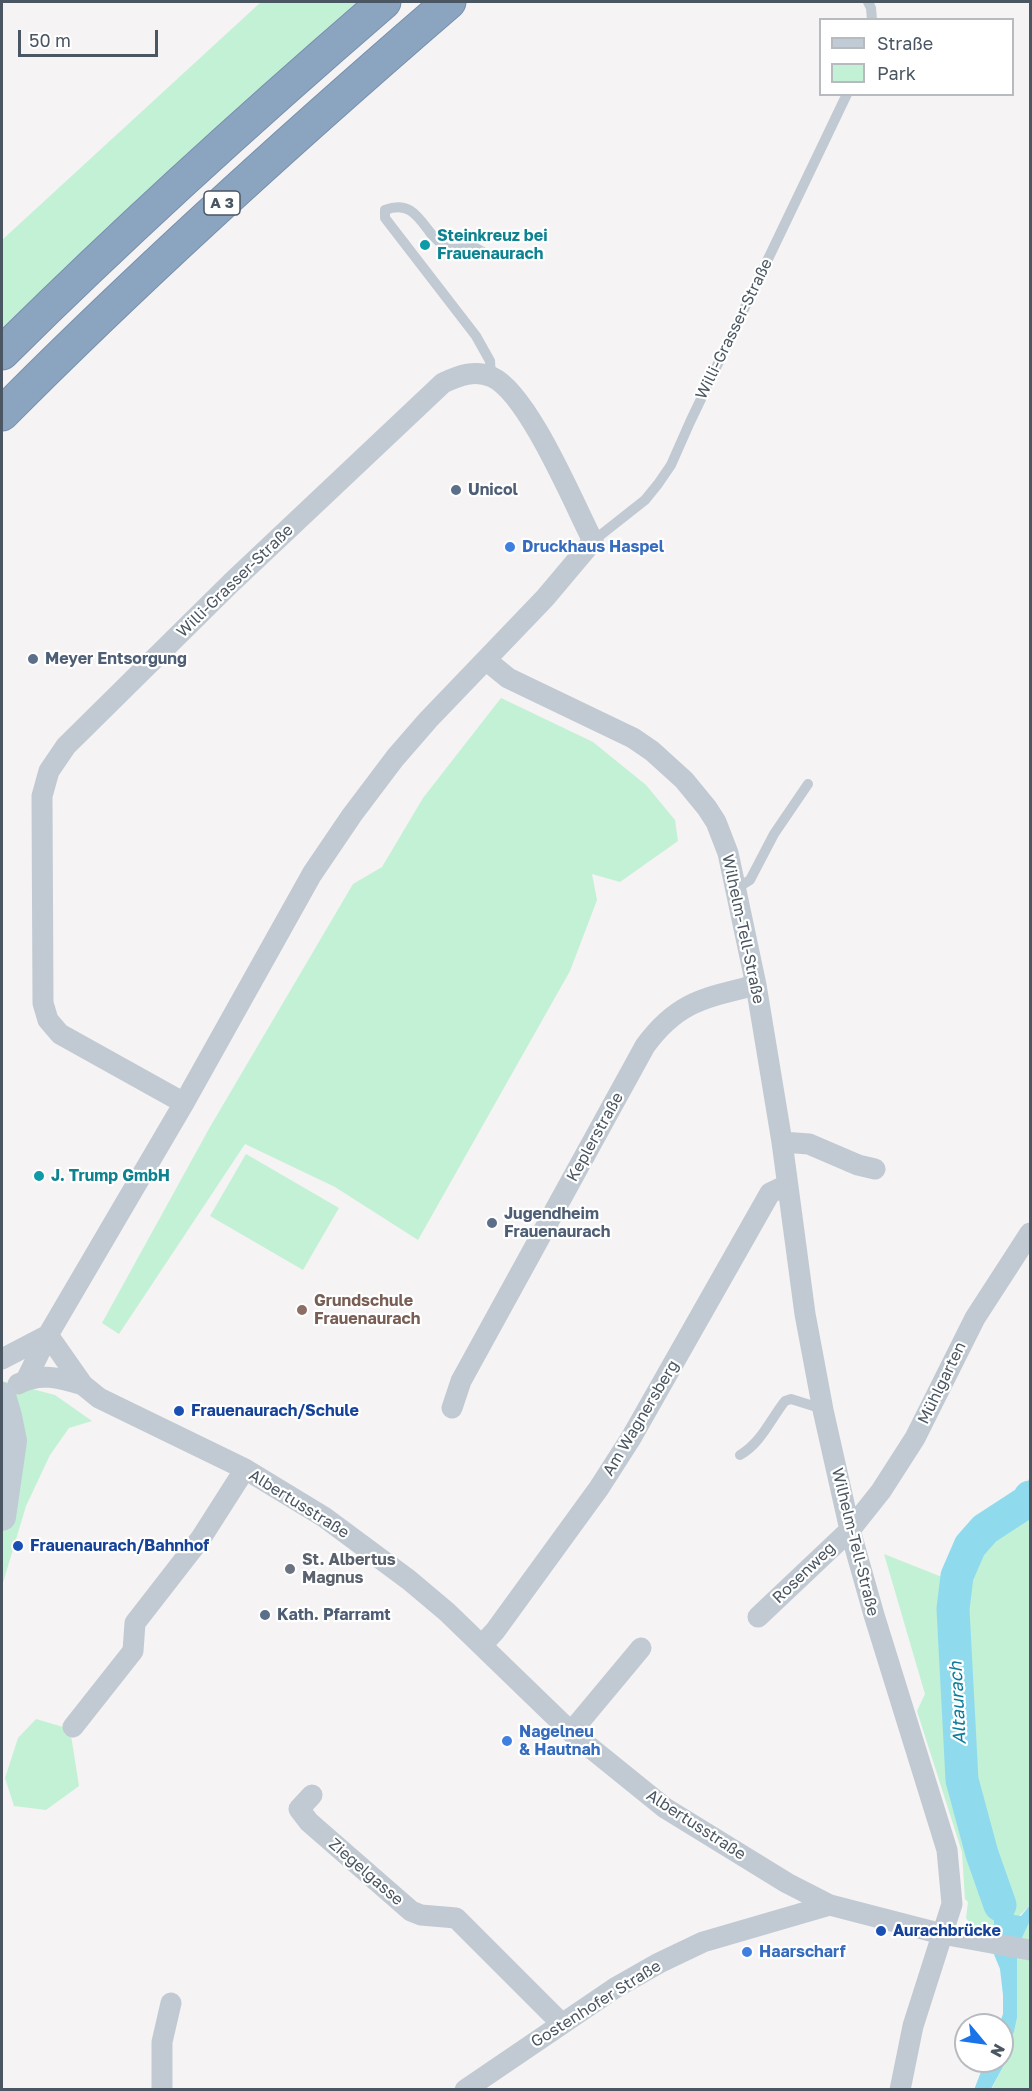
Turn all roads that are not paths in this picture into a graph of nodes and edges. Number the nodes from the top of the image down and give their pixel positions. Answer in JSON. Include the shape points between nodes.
{"nodes":[{"id":1,"x":384,"y":2,"type":"edge"},
{"id":2,"x":449,"y":2,"type":"edge"},
{"id":3,"x":868,"y":2,"type":"edge"},
{"id":4,"x":872,"y":18,"type":"edge"},
{"id":5,"x":846,"y":96,"type":"edge"},
{"id":6,"x":490,"y":256,"type":"dead end"},
{"id":7,"x":2,"y":353,"type":"edge"},
{"id":8,"x":491,"y":376,"type":"junction"},
{"id":9,"x":2,"y":414,"type":"edge"},
{"id":10,"x":593,"y":541,"type":"junction"},
{"id":11,"x":486,"y":660,"type":"junction"},
{"id":12,"x":808,"y":784,"type":"dead end"},
{"id":13,"x":737,"y":888,"type":"junction"},
{"id":14,"x":756,"y":985,"type":"junction"},
{"id":15,"x":184,"y":1103,"type":"junction"},
{"id":16,"x":782,"y":1142,"type":"junction"},
{"id":17,"x":875,"y":1168,"type":"dead end"},
{"id":18,"x":787,"y":1185,"type":"junction"},
{"id":19,"x":1030,"y":1233,"type":"edge"},
{"id":20,"x":48,"y":1335,"type":"junction"},
{"id":21,"x":2,"y":1359,"type":"edge"},
{"id":22,"x":26,"y":1380,"type":"junction"},
{"id":23,"x":83,"y":1385,"type":"junction"},
{"id":24,"x":2,"y":1395,"type":"edge"},
{"id":25,"x":452,"y":1408,"type":"dead end"},
{"id":26,"x":823,"y":1410,"type":"junction"},
{"id":27,"x":740,"y":1455,"type":"dead end"},
{"id":28,"x":245,"y":1469,"type":"junction"},
{"id":29,"x":4,"y":1483,"type":"edge"},
{"id":30,"x":2,"y":1516,"type":"edge"},
{"id":31,"x":850,"y":1530,"type":"junction"},
{"id":32,"x":758,"y":1617,"type":"dead end"},
{"id":33,"x":482,"y":1645,"type":"junction"},
{"id":34,"x":641,"y":1648,"type":"dead end"},
{"id":35,"x":73,"y":1727,"type":"dead end"},
{"id":36,"x":571,"y":1732,"type":"junction"},
{"id":37,"x":312,"y":1795,"type":"dead end"},
{"id":38,"x":830,"y":1905,"type":"junction"},
{"id":39,"x":942,"y":1934,"type":"junction"},
{"id":40,"x":1030,"y":1950,"type":"edge"},
{"id":41,"x":171,"y":2003,"type":"dead end"},
{"id":42,"x":562,"y":2024,"type":"junction"},
{"id":43,"x":162,"y":2090,"type":"edge"},
{"id":44,"x":465,"y":2090,"type":"edge"},
{"id":45,"x":900,"y":2090,"type":"edge"}],
"edges":[{"from":1,"to":7,"type":"highway","number":"A 3","via":[[149,211]]},
{"from":2,"to":9,"type":"highway","number":"A 3","via":[[248,179]]},
{"from":3,"to":4,"type":"lane"},
{"from":5,"to":10,"type":"lane","name":"Willi-Grasser-Straße","via":[[671,465],[645,500]]},
{"from":6,"to":8,"type":"lane","via":[[476,248],[447,249],[418,215],[402,206],[385,210],[385,218],[476,336],[490,361]]},
{"from":8,"to":10,"type":"street","via":[[503,384],[530,418]]},
{"from":8,"to":15,"type":"street","name":"Willi-Grasser-Straße","via":[[473,373],[443,383],[231,583],[66,746],[49,771],[42,796],[43,1003],[48,1020],[60,1034]]},
{"from":10,"to":11,"type":"street","name":"Willi-Grasser-Straße"},
{"from":11,"to":13,"type":"street","name":"Wilhelm-Tell-Straße","via":[[508,678],[633,738],[670,765],[716,822]]},
{"from":11,"to":15,"type":"street","name":"Willi-Grasser-Straße","via":[[395,758],[352,815],[312,874]]},
{"from":12,"to":13,"type":"lane","via":[[774,834],[750,880]]},
{"from":13,"to":14,"type":"street","name":"Wilhelm-Tell-Straße"},
{"from":14,"to":16,"type":"street","name":"Wilhelm-Tell-Straße"},
{"from":14,"to":25,"type":"street","name":"Keplerstraße","via":[[686,1006],[670,1017],[645,1046],[461,1382]]},
{"from":15,"to":20,"type":"street","name":"Willi-Grasser-Straße"},
{"from":16,"to":17,"type":"street","via":[[809,1144]]},
{"from":16,"to":18,"type":"street","name":"Wilhelm-Tell-Straße"},
{"from":18,"to":26,"type":"street","name":"Wilhelm-Tell-Straße"},
{"from":18,"to":33,"type":"street","name":"Am Wagnersberg","via":[[770,1193],[599,1488]]},
{"from":19,"to":31,"type":"street","name":"Mühlgarten","via":[[975,1318],[915,1438]]},
{"from":20,"to":21,"type":"street"},
{"from":20,"to":22,"type":"street","name":"Willi-Grasser-Straße"},
{"from":20,"to":23,"type":"street","name":"Albertusstraße"},
{"from":22,"to":23,"type":"street","name":"Albertusstraße","via":[[39,1376]]},
{"from":22,"to":24,"type":"street"},
{"from":23,"to":28,"type":"street","name":"Albertusstraße","via":[[117,1408]]},
{"from":24,"to":29,"type":"street","via":[[13,1441]]},
{"from":26,"to":27,"type":"lane","via":[[791,1399],[785,1401],[758,1440]]},
{"from":26,"to":31,"type":"street","name":"Wilhelm-Tell-Straße"},
{"from":28,"to":33,"type":"street","name":"Albertusstraße","via":[[324,1517],[370,1551]]},
{"from":28,"to":35,"type":"street","via":[[201,1538],[135,1623],[133,1651]]},
{"from":29,"to":30,"type":"street"},
{"from":31,"to":32,"type":"street","name":"Rosenweg"},
{"from":31,"to":39,"type":"street","name":"Wilhelm-Tell-Straße","via":[[947,1850],[952,1904]]},
{"from":33,"to":36,"type":"street","name":"Albertusstraße"},
{"from":34,"to":36,"type":"street"},
{"from":36,"to":38,"type":"street","name":"Albertusstraße","via":[[665,1808]]},
{"from":37,"to":42,"type":"street","name":"Ziegelgasse","via":[[299,1809],[309,1822],[411,1911],[456,1918]]},
{"from":38,"to":39,"type":"street"},
{"from":38,"to":42,"type":"street","name":"Gostenhofer Straße","via":[[703,1942],[615,1988]]},
{"from":39,"to":40,"type":"street"},
{"from":39,"to":45,"type":"street","name":"Wilhelm-Tell-Straße","via":[[913,2026]]},
{"from":41,"to":43,"type":"street","via":[[162,2042]]},
{"from":42,"to":44,"type":"street","name":"Gostenhofer Straße"}]}
